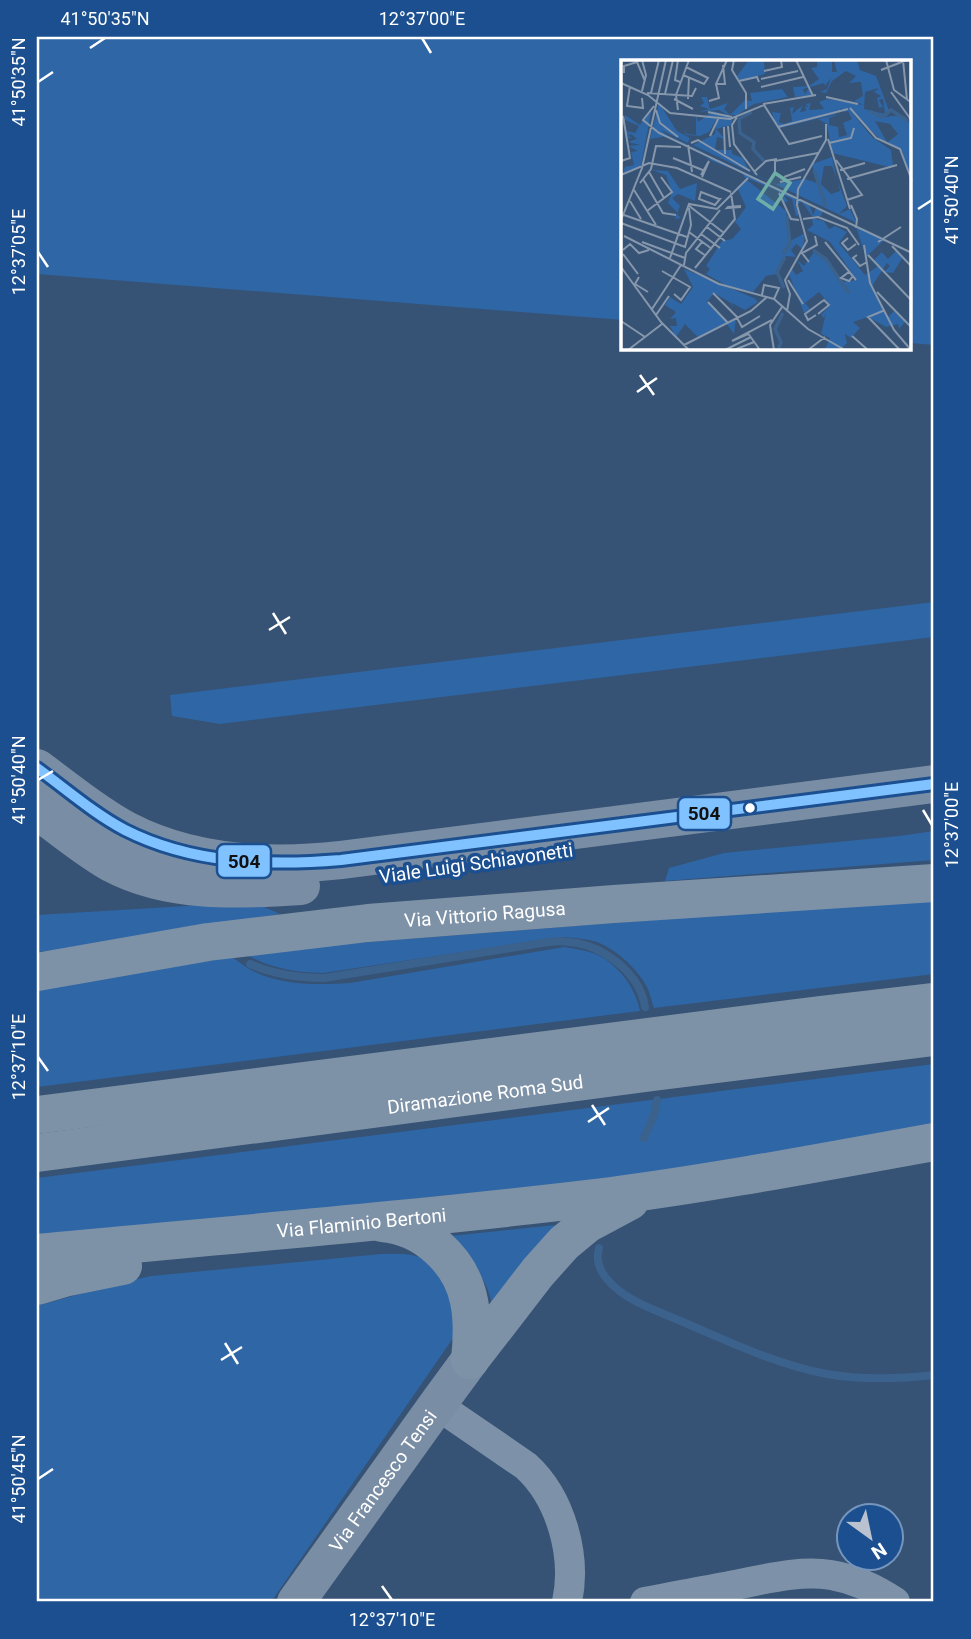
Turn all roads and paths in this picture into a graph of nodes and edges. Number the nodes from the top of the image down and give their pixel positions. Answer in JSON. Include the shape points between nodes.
{"nodes":[{"id":1,"x":37,"y":768,"type":"edge"},
{"id":2,"x":934,"y":784,"type":"edge"},
{"id":3,"x":934,"y":802,"type":"edge"},
{"id":4,"x":37,"y":810,"type":"edge"},
{"id":5,"x":189,"y":853,"type":"junction"},
{"id":6,"x":103,"y":858,"type":"junction"},
{"id":7,"x":934,"y":883,"type":"edge"},
{"id":8,"x":37,"y":972,"type":"edge"},
{"id":9,"x":934,"y":1002,"type":"edge"},
{"id":10,"x":934,"y":1037,"type":"edge"},
{"id":11,"x":37,"y":1115,"type":"edge"},
{"id":12,"x":934,"y":1142,"type":"edge"},
{"id":13,"x":37,"y":1153,"type":"edge"},
{"id":14,"x":683,"y":1185,"type":"junction"},
{"id":15,"x":366,"y":1222,"type":"junction"},
{"id":16,"x":302,"y":1229,"type":"junction"},
{"id":17,"x":37,"y":1253,"type":"edge"},
{"id":18,"x":37,"y":1286,"type":"edge"},
{"id":19,"x":470,"y":1360,"type":"junction"},
{"id":20,"x":437,"y":1405,"type":"junction"},
{"id":21,"x":296,"y":1602,"type":"edge"},
{"id":22,"x":567,"y":1602,"type":"edge"},
{"id":23,"x":645,"y":1602,"type":"edge"},
{"id":24,"x":895,"y":1602,"type":"edge"}],
"edges":[{"from":1,"to":5,"type":"street","name":"Viale Luigi Schiavonetti","via":[[125,830]]},
{"from":2,"to":5,"type":"street","name":"Viale Luigi Schiavonetti","via":[[319,862],[254,862]]},
{"from":3,"to":6,"type":"street","name":"Viale Luigi Schiavonetti","via":[[278,888],[171,883]]},
{"from":4,"to":6,"type":"street","name":"Viale Luigi Schiavonetti"},
{"from":5,"to":6,"type":"street"},
{"from":7,"to":8,"type":"highway","name":"Via Vittorio Ragusa","via":[[368,923],[208,942]]},
{"from":9,"to":11,"type":"highway","name":"Diramazione Roma Sud"},
{"from":10,"to":13,"type":"highway","name":"Diramazione Roma Sud"},
{"from":12,"to":14,"type":"highway"},
{"from":14,"to":15,"type":"highway","name":"Via Flaminio Bertoni"},
{"from":14,"to":19,"type":"highway","via":[[642,1195],[576,1231]]},
{"from":15,"to":16,"type":"highway","name":"Via Flaminio Bertoni"},
{"from":15,"to":19,"type":"highway","via":[[410,1229],[450,1260],[469,1298]]},
{"from":16,"to":17,"type":"highway","name":"Via Flaminio Bertoni"},
{"from":16,"to":18,"type":"highway"},
{"from":19,"to":20,"type":"street","name":"Via Francesco Tensi"},
{"from":20,"to":21,"type":"street","name":"Via Francesco Tensi"},
{"from":20,"to":22,"type":"street","via":[[526,1466],[546,1490],[566,1544],[570,1570]]},
{"from":23,"to":24,"type":"street","via":[[805,1574],[832,1575],[864,1584]]}]}
